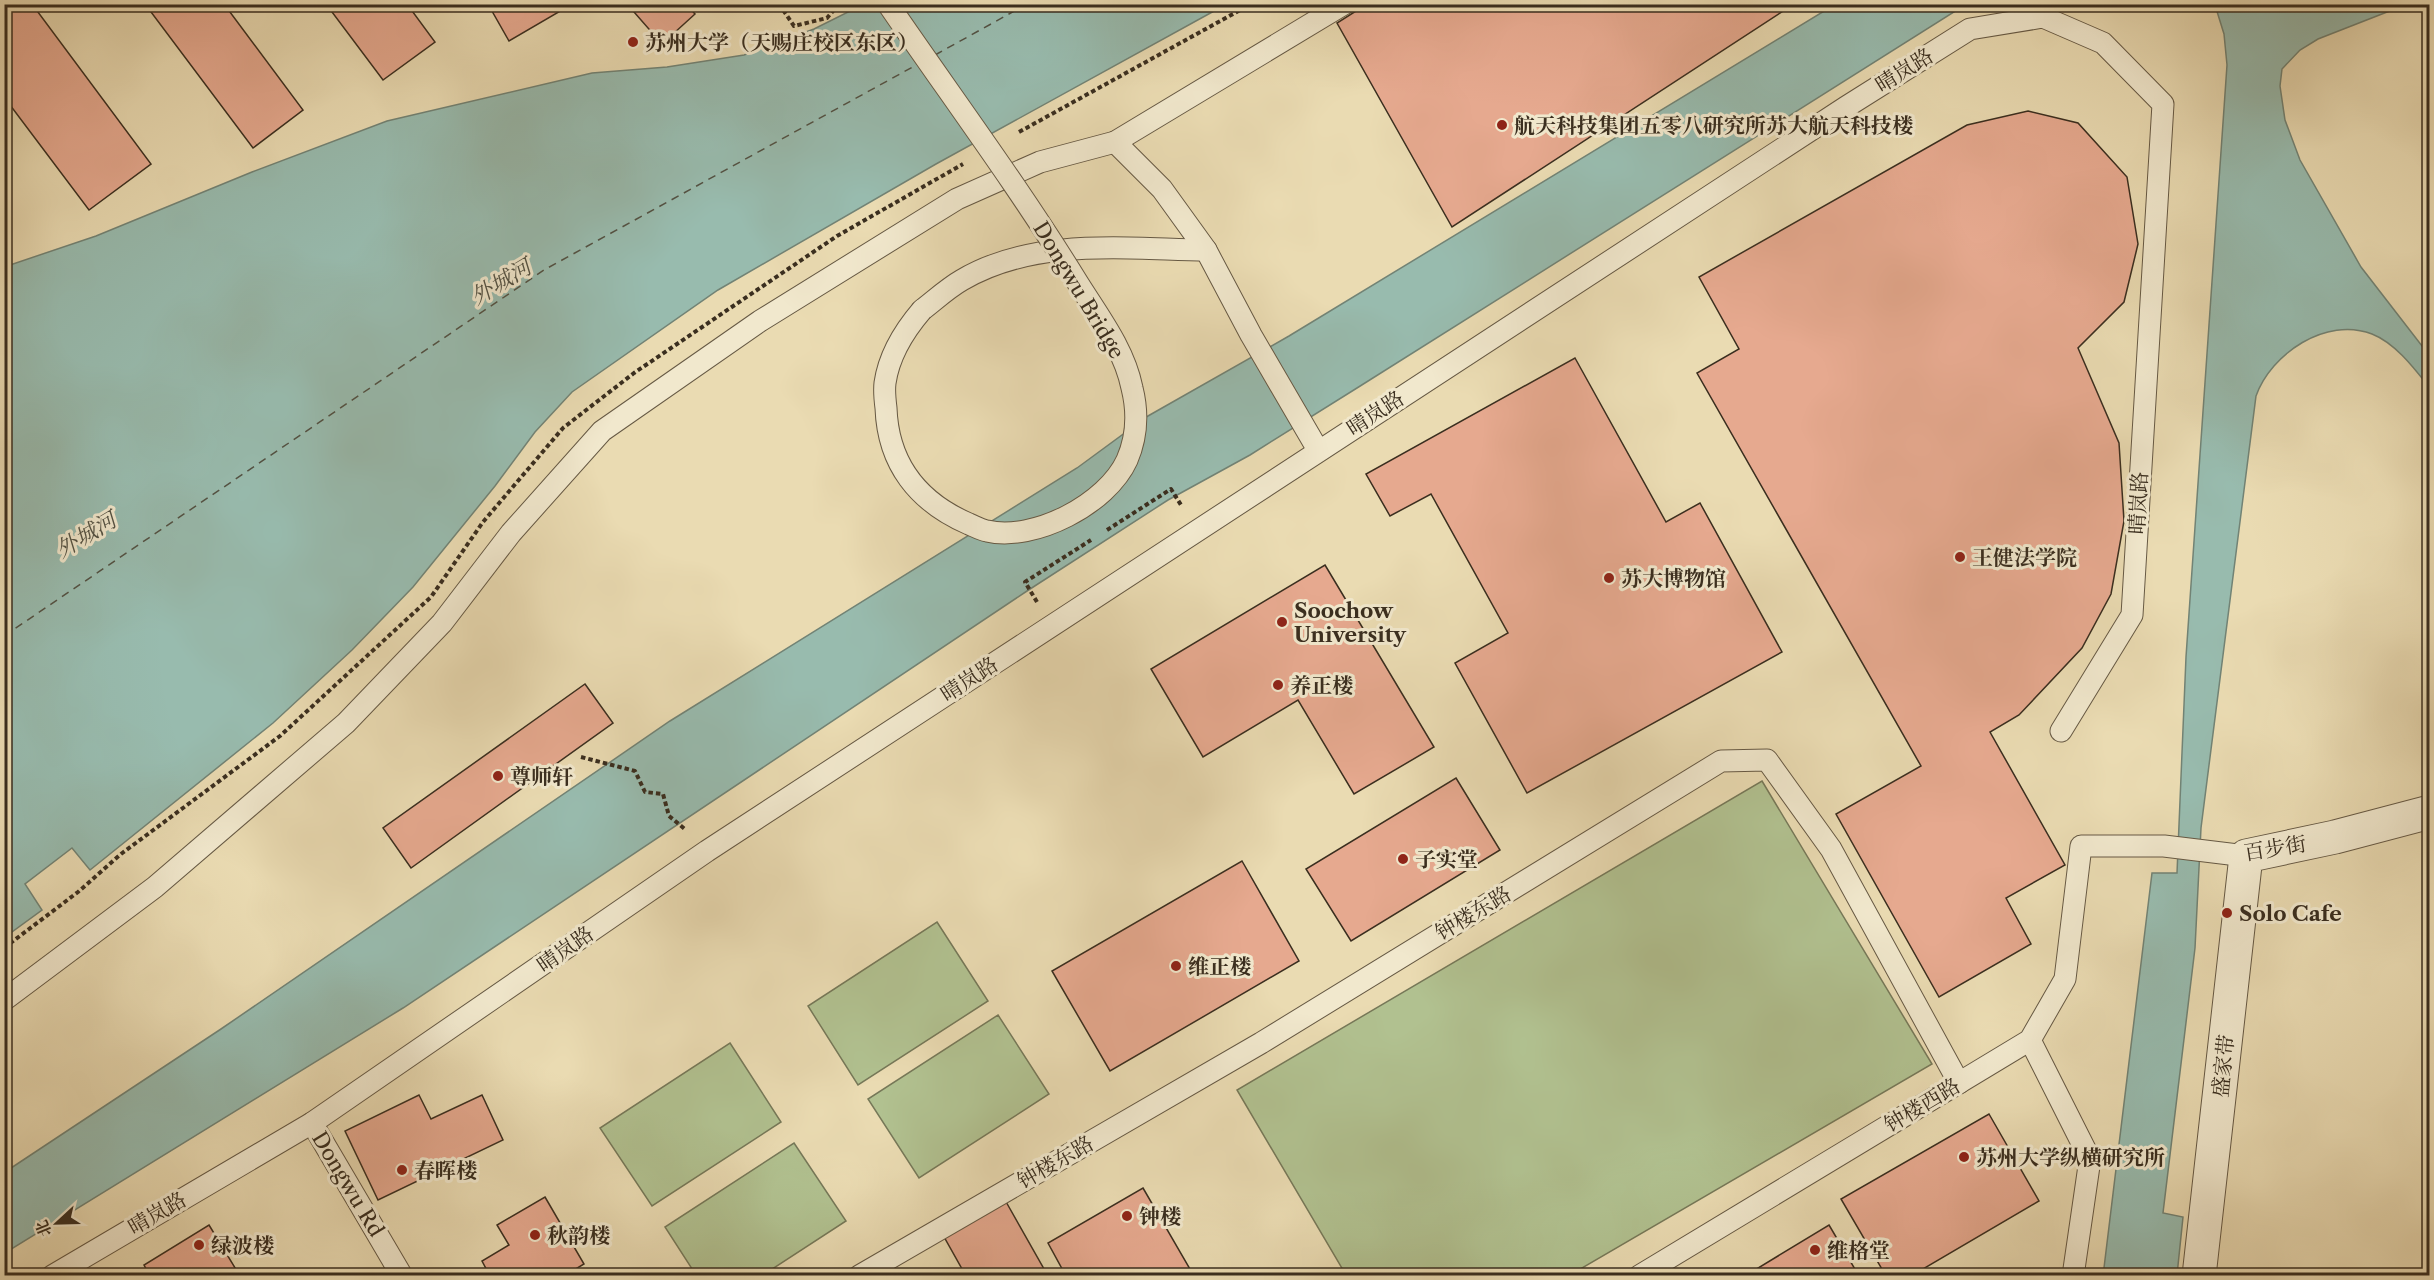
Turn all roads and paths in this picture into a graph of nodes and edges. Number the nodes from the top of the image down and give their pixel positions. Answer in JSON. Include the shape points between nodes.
{"nodes":[{"id":1,"x":779,"y":4,"type":"edge"},
{"id":2,"x":839,"y":4,"type":"edge"},
{"id":3,"x":888,"y":4,"type":"edge"},
{"id":4,"x":1251,"y":4,"type":"edge"},
{"id":5,"x":1344,"y":4,"type":"edge"},
{"id":6,"x":1012,"y":136,"type":"dead end"},
{"id":7,"x":1115,"y":142,"type":"junction"},
{"id":8,"x":971,"y":159,"type":"dead end"},
{"id":9,"x":1206,"y":250,"type":"junction"},
{"id":10,"x":1318,"y":450,"type":"junction"},
{"id":11,"x":1171,"y":489,"type":"dead end"},
{"id":12,"x":1025,"y":582,"type":"dead end"},
{"id":13,"x":2061,"y":731,"type":"dead end"},
{"id":14,"x":581,"y":757,"type":"dead end"},
{"id":15,"x":2430,"y":812,"type":"edge"},
{"id":16,"x":688,"y":832,"type":"dead end"},
{"id":17,"x":2081,"y":846,"type":"joint"},
{"id":18,"x":2246,"y":856,"type":"junction"},
{"id":19,"x":4,"y":948,"type":"edge"},
{"id":20,"x":4,"y":1000,"type":"edge"},
{"id":21,"x":2030,"y":1040,"type":"junction"},
{"id":22,"x":1959,"y":1083,"type":"junction"},
{"id":23,"x":312,"y":1123,"type":"junction"},
{"id":24,"x":52,"y":1275,"type":"edge"},
{"id":25,"x":402,"y":1275,"type":"edge"},
{"id":26,"x":859,"y":1275,"type":"edge"},
{"id":27,"x":1639,"y":1275,"type":"edge"},
{"id":28,"x":2073,"y":1275,"type":"edge"},
{"id":29,"x":2199,"y":1275,"type":"edge"}],
"edges":[{"from":1,"to":2,"type":"path","via":[[794,26],[827,18]]},
{"from":3,"to":9,"type":"lane","name":"Dongwu Bridge","bridge":true,"via":[[1056,248],[1123,359],[1133,388],[1137,427],[1126,461],[1106,489],[1045,528],[987,531],[930,503],[891,449],[886,423],[885,384],[891,360],[904,332],[922,310],[962,280],[1016,258],[1076,248]]},
{"from":4,"to":6,"type":"path"},
{"from":5,"to":7,"type":"lane"},
{"from":7,"to":9,"type":"lane","via":[[1162,189]]},
{"from":7,"to":20,"type":"lane","via":[[1040,162],[957,198],[760,321],[602,430],[511,533],[442,623],[346,723],[156,887]]},
{"from":8,"to":19,"type":"path","bridge":true,"via":[[837,236],[634,373],[563,428],[483,522],[431,597],[280,736],[121,854]]},
{"from":9,"to":10,"type":"lane"},
{"from":10,"to":13,"type":"lane","name":"晴岚路","via":[[1970,29],[2043,17],[2103,42],[2163,104],[2132,615]]},
{"from":10,"to":23,"type":"lane","name":"晴岚路","via":[[707,851]]},
{"from":11,"to":12,"type":"path"},
{"from":14,"to":16,"type":"path","via":[[635,771],[645,792],[663,794],[669,816]]},
{"from":15,"to":18,"type":"street","name":"百步街"},
{"from":17,"to":18,"type":"lane","name":"百步街","via":[[2164,846]]},
{"from":17,"to":21,"type":"lane","name":"钟楼西路","via":[[2065,979]]},
{"from":18,"to":29,"type":"street","name":"盛家带"},
{"from":21,"to":22,"type":"lane","name":"钟楼西路"},
{"from":21,"to":28,"type":"lane","via":[[2090,1159]]},
{"from":22,"to":26,"type":"lane","name":"钟楼东路","via":[[1831,849],[1767,760],[1722,761],[1261,1043]]},
{"from":22,"to":27,"type":"lane","name":"钟楼西路"},
{"from":23,"to":24,"type":"lane","name":"晴岚路"},
{"from":23,"to":25,"type":"lane","name":"Dongwu Rd"}]}
